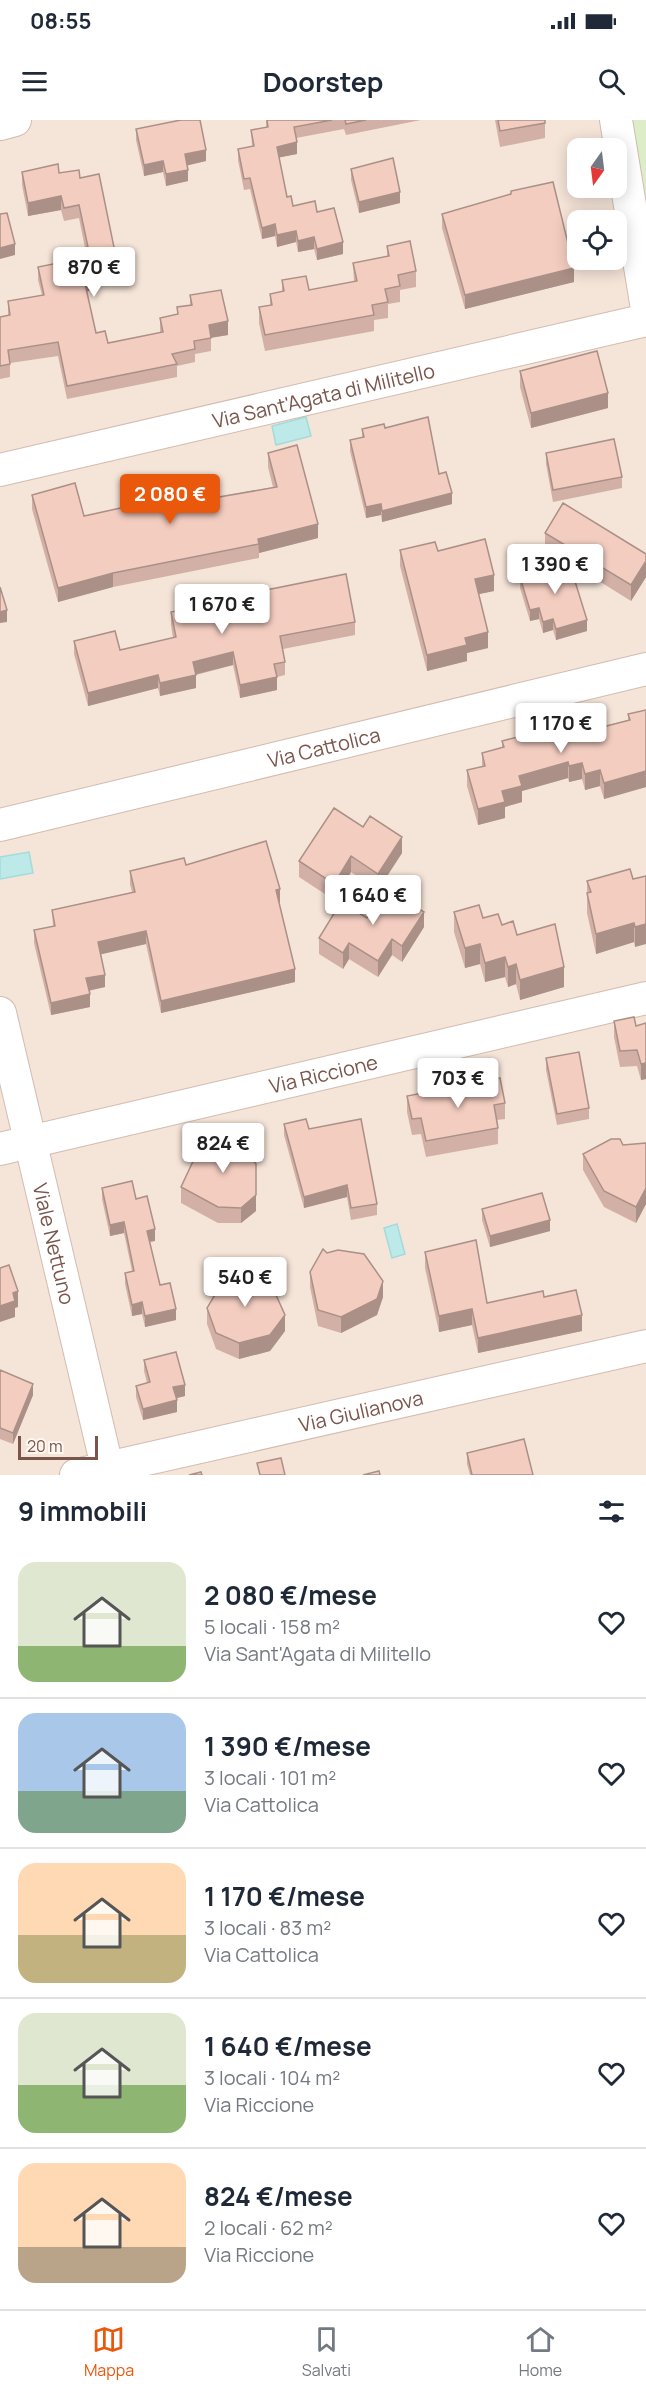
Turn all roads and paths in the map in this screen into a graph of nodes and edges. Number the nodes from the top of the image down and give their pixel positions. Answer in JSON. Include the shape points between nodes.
{"nodes":[{"id":1,"x":15,"y":120,"type":"edge"},
{"id":2,"x":616,"y":120,"type":"edge"},
{"id":3,"x":0,"y":124,"type":"edge"},
{"id":4,"x":646,"y":303,"type":"edge"},
{"id":5,"x":646,"y":320,"type":"edge"},
{"id":6,"x":0,"y":470,"type":"edge"},
{"id":7,"x":646,"y":669,"type":"edge"},
{"id":8,"x":0,"y":825,"type":"edge"},
{"id":9,"x":646,"y":998,"type":"edge"},
{"id":10,"x":0,"y":1013,"type":"edge"},
{"id":11,"x":15,"y":1145,"type":"edge"},
{"id":12,"x":646,"y":1346,"type":"edge"},
{"id":13,"x":108,"y":1471,"type":"edge"},
{"id":14,"x":76,"y":1475,"type":"edge"}],
"edges":[{"from":1,"to":3,"type":"street"},
{"from":2,"to":4,"type":"street"},
{"from":5,"to":6,"type":"street","name":"Via Sant'Agata di Militello"},
{"from":7,"to":8,"type":"street","name":"Via Cattolica"},
{"from":9,"to":11,"type":"street","name":"Via Riccione"},
{"from":10,"to":11,"type":"street","name":"Viale Nettuno"},
{"from":11,"to":13,"type":"street","name":"Viale Nettuno"},
{"from":12,"to":13,"type":"street","name":"Via Giulianova"},
{"from":13,"to":14,"type":"street","name":"Via Giulianova"}]}
